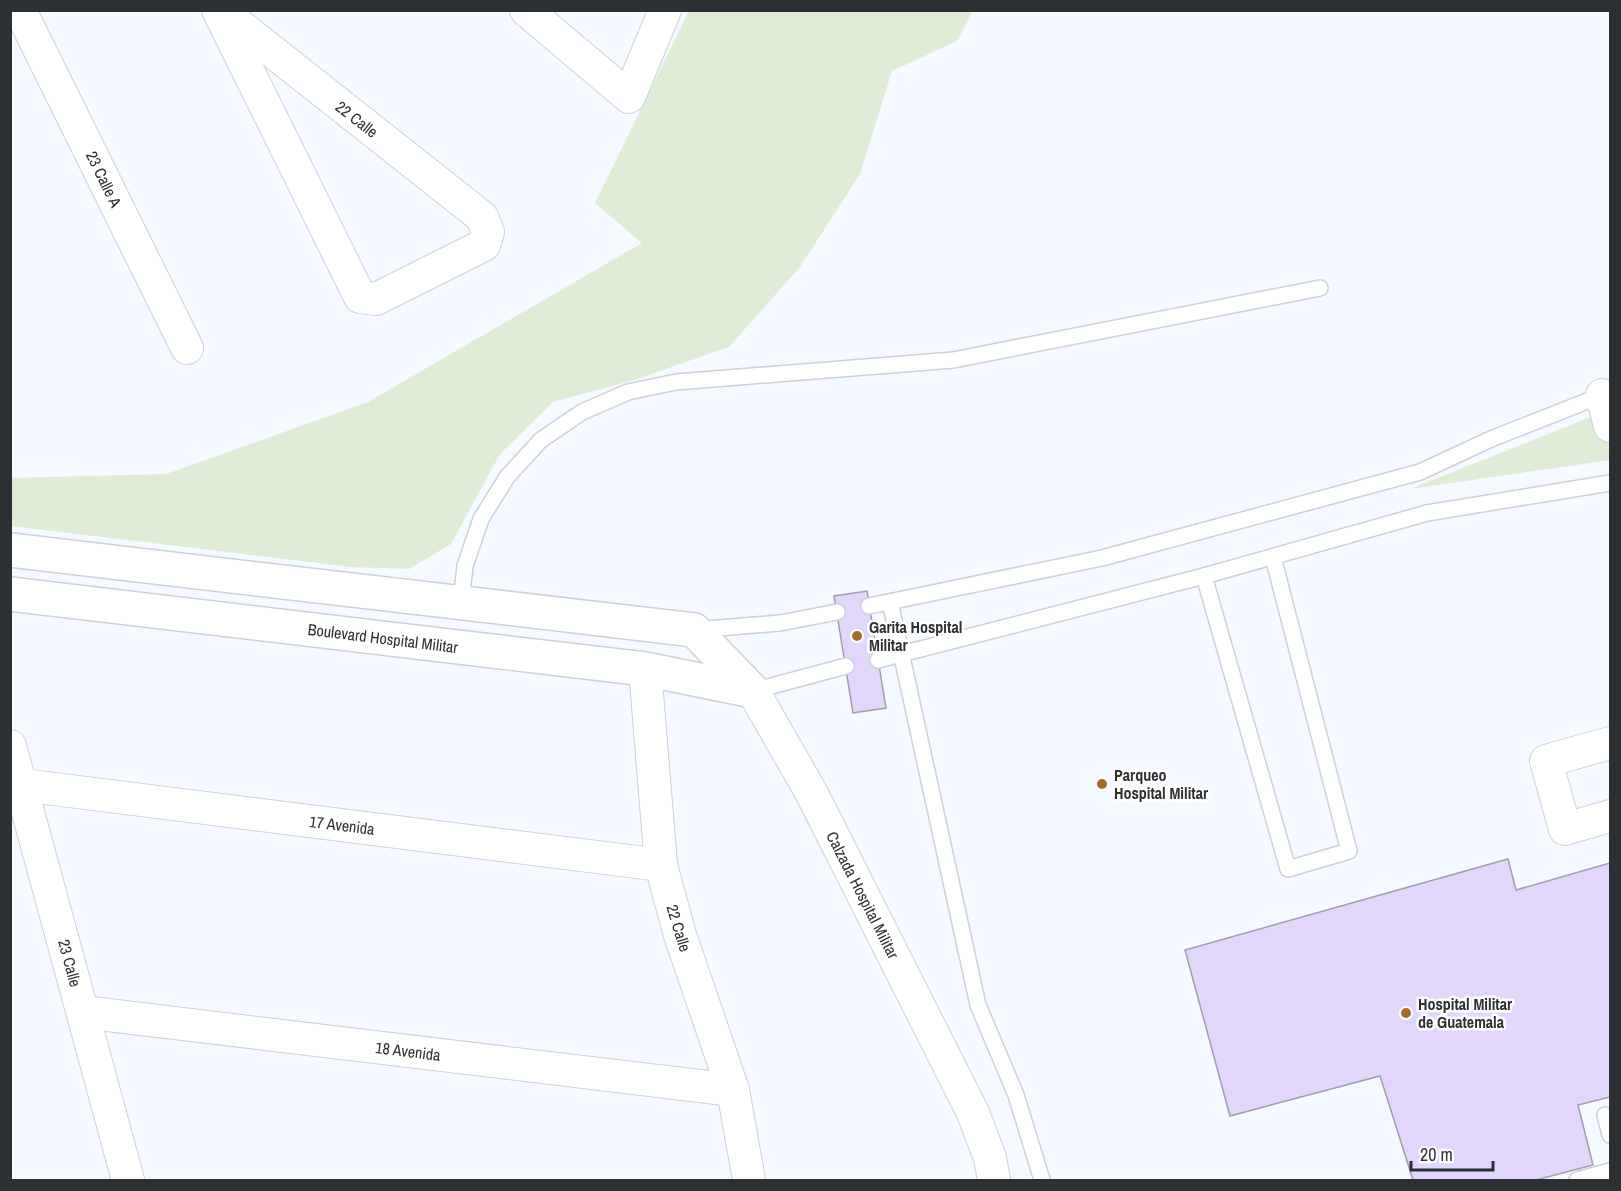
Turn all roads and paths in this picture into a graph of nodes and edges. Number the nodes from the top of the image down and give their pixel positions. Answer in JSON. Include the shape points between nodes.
{"nodes":[{"id":1,"x":20,"y":10,"type":"edge"},
{"id":2,"x":219,"y":10,"type":"edge"},
{"id":3,"x":526,"y":10,"type":"edge"},
{"id":4,"x":665,"y":10,"type":"edge"},
{"id":5,"x":1320,"y":288,"type":"dead end"},
{"id":6,"x":187,"y":348,"type":"dead end"},
{"id":7,"x":1606,"y":393,"type":"edge"},
{"id":8,"x":1611,"y":426,"type":"edge"},
{"id":9,"x":1611,"y":483,"type":"edge"},
{"id":10,"x":10,"y":550,"type":"edge"},
{"id":11,"x":1273,"y":557,"type":"junction"},
{"id":12,"x":1204,"y":576,"type":"junction"},
{"id":13,"x":10,"y":594,"type":"edge"},
{"id":14,"x":890,"y":602,"type":"junction"},
{"id":15,"x":461,"y":603,"type":"junction"},
{"id":16,"x":869,"y":606,"type":"dead end"},
{"id":17,"x":837,"y":612,"type":"dead end"},
{"id":18,"x":694,"y":630,"type":"junction"},
{"id":19,"x":901,"y":655,"type":"junction"},
{"id":20,"x":878,"y":660,"type":"dead end"},
{"id":21,"x":846,"y":666,"type":"dead end"},
{"id":22,"x":645,"y":669,"type":"junction"},
{"id":23,"x":753,"y":691,"type":"junction"},
{"id":24,"x":1611,"y":743,"type":"edge"},
{"id":25,"x":10,"y":746,"type":"edge"},
{"id":26,"x":22,"y":785,"type":"junction"},
{"id":27,"x":1611,"y":816,"type":"edge"},
{"id":28,"x":661,"y":865,"type":"junction"},
{"id":29,"x":83,"y":1012,"type":"junction"},
{"id":30,"x":733,"y":1090,"type":"junction"},
{"id":31,"x":1605,"y":1115,"type":"dead end"},
{"id":32,"x":1611,"y":1135,"type":"edge"},
{"id":33,"x":1611,"y":1171,"type":"edge"},
{"id":34,"x":128,"y":1180,"type":"edge"},
{"id":35,"x":748,"y":1180,"type":"edge"},
{"id":36,"x":994,"y":1180,"type":"edge"},
{"id":37,"x":1042,"y":1180,"type":"edge"},
{"id":38,"x":1577,"y":1180,"type":"edge"}],
"edges":[{"from":1,"to":6,"type":"street","name":"23 Calle A"},
{"from":2,"to":2,"type":"street","name":"22 Calle","via":[[360,297],[376,299],[484,245],[488,232],[482,217]]},
{"from":3,"to":4,"type":"street","via":[[629,97]]},
{"from":5,"to":15,"type":"lane","via":[[953,360],[676,382],[628,392],[582,412],[541,440],[507,477],[481,519],[465,566]]},
{"from":7,"to":8,"type":"street"},
{"from":7,"to":14,"type":"lane","via":[[1420,472],[1102,558]]},
{"from":9,"to":11,"type":"lane","via":[[1427,513]]},
{"from":10,"to":15,"type":"main road"},
{"from":11,"to":12,"type":"lane"},
{"from":11,"to":12,"type":"lane","via":[[1349,851],[1288,870]]},
{"from":12,"to":19,"type":"lane"},
{"from":13,"to":22,"type":"main road","name":"Boulevard Hospital Militar"},
{"from":14,"to":16,"type":"lane"},
{"from":14,"to":19,"type":"lane"},
{"from":15,"to":18,"type":"main road"},
{"from":17,"to":18,"type":"lane","via":[[780,623]]},
{"from":18,"to":23,"type":"main road","name":"Calzada Hospital Militar"},
{"from":19,"to":20,"type":"lane"},
{"from":19,"to":37,"type":"lane","via":[[978,1005],[1016,1095]]},
{"from":21,"to":23,"type":"lane"},
{"from":22,"to":23,"type":"main road","name":"Boulevard Hospital Militar"},
{"from":22,"to":28,"type":"street","name":"22 Calle"},
{"from":23,"to":36,"type":"street","name":"Calzada Hospital Militar","via":[[811,792],[973,1113]]},
{"from":24,"to":27,"type":"street","via":[[1545,761],[1565,829]]},
{"from":25,"to":26,"type":"street","name":"23 Calle"},
{"from":26,"to":28,"type":"street","name":"17 Avenida"},
{"from":26,"to":29,"type":"street","name":"23 Calle"},
{"from":28,"to":30,"type":"street","name":"22 Calle","via":[[680,935]]},
{"from":29,"to":30,"type":"street","name":"18 Avenida"},
{"from":29,"to":34,"type":"street","name":"23 Calle"},
{"from":30,"to":35,"type":"street","name":"22 Calle"},
{"from":31,"to":32,"type":"lane"},
{"from":33,"to":38,"type":"lane"}]}
